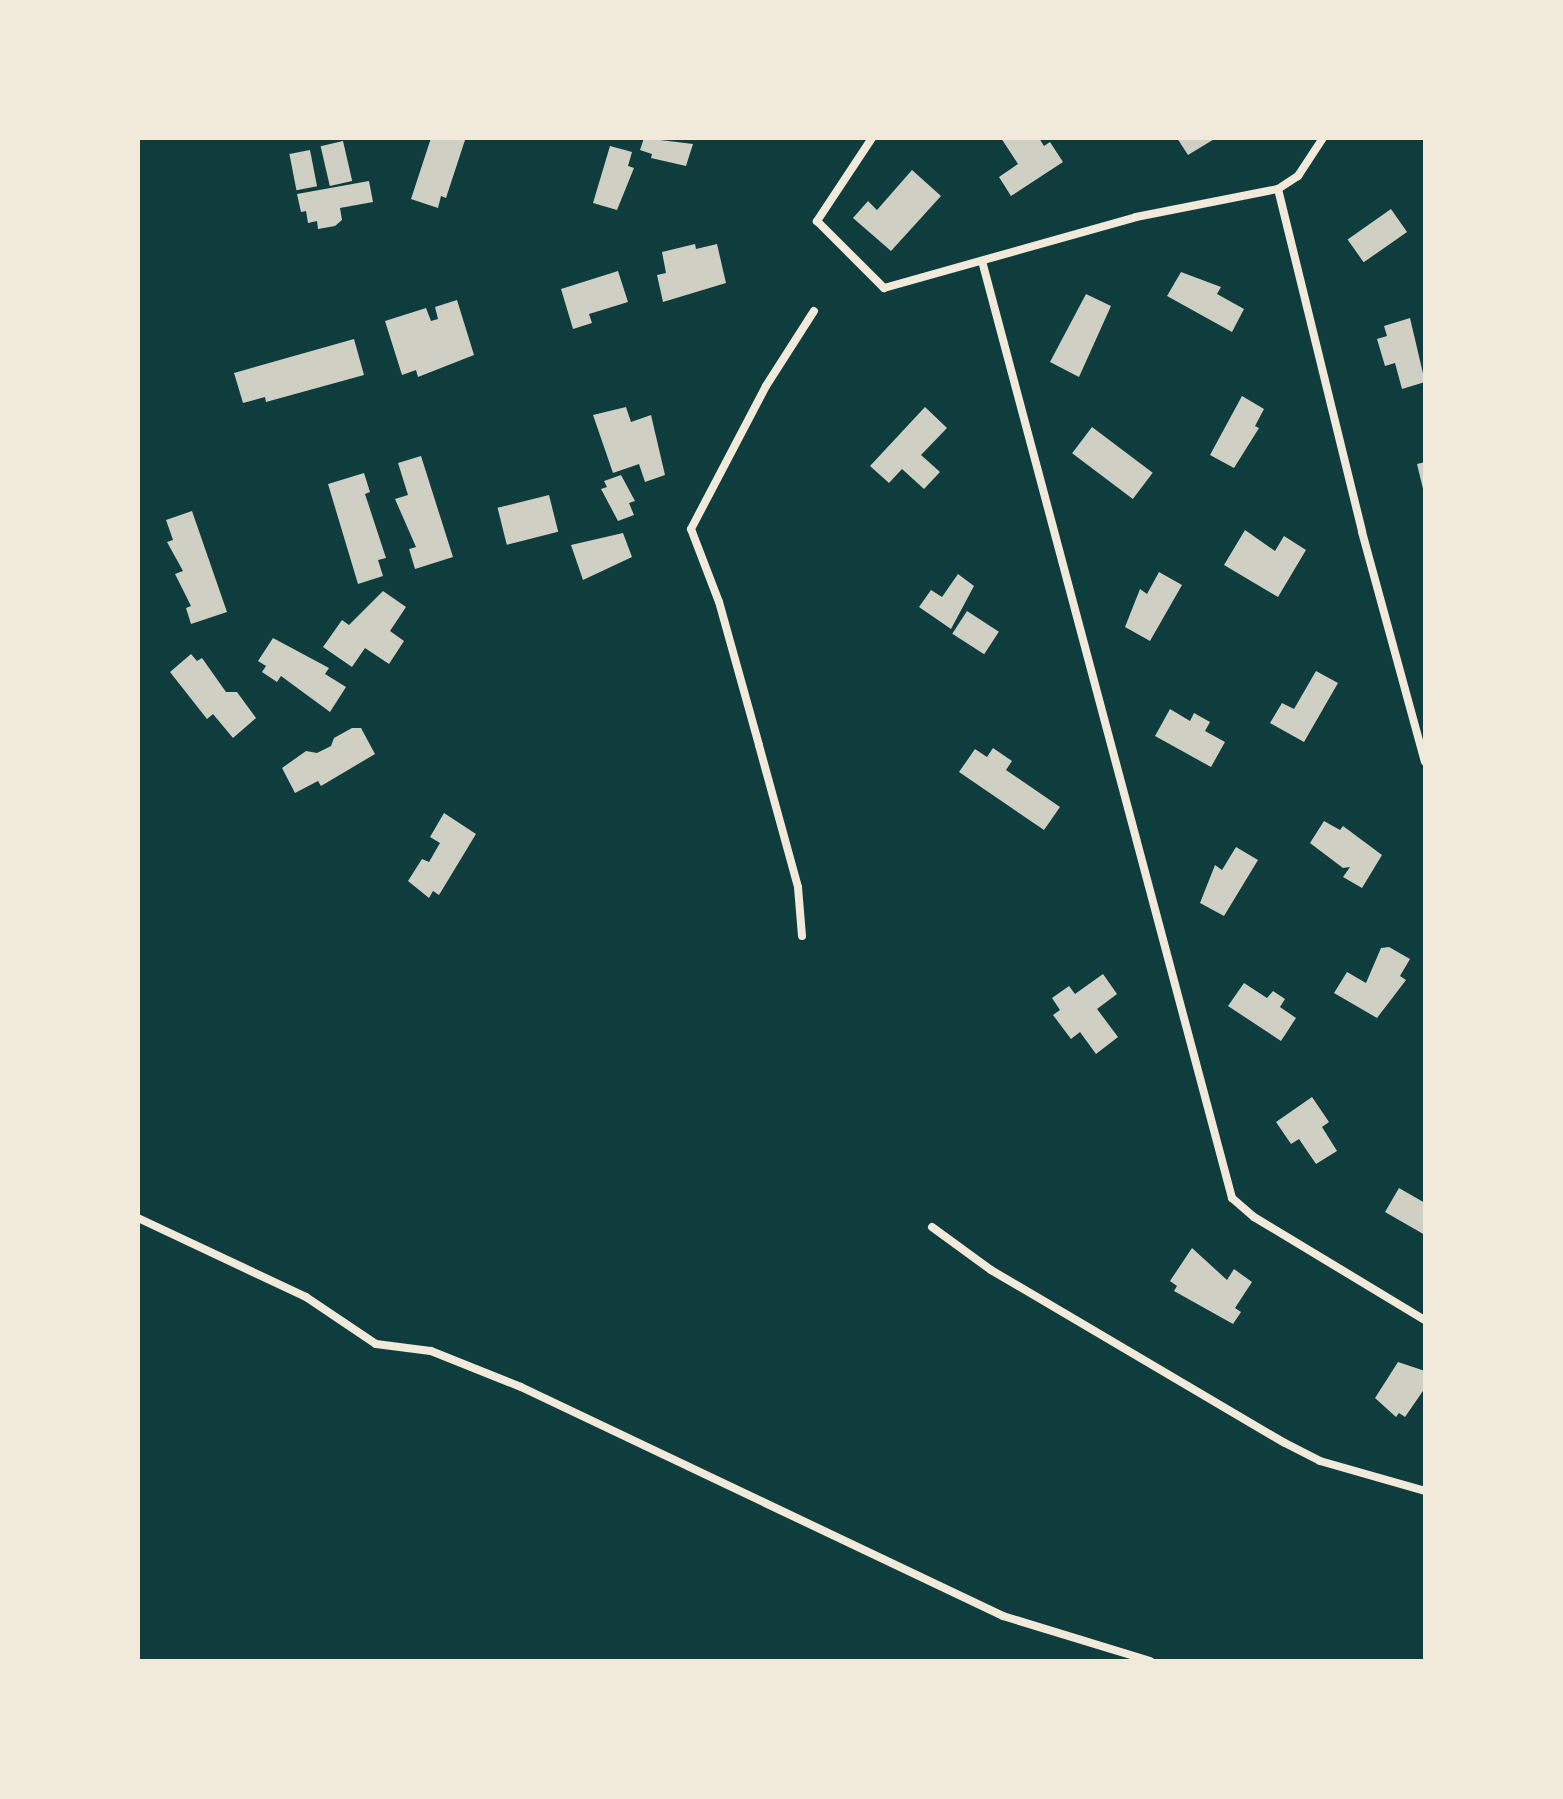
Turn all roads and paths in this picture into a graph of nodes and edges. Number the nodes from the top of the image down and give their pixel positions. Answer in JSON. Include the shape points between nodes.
{"nodes":[{"id":1,"x":872,"y":138,"type":"edge"},
{"id":2,"x":1323,"y":138,"type":"edge"},
{"id":3,"x":1278,"y":189,"type":"junction"},
{"id":4,"x":982,"y":261,"type":"junction"},
{"id":5,"x":814,"y":311,"type":"dead end"},
{"id":6,"x":1425,"y":762,"type":"edge"},
{"id":7,"x":802,"y":936,"type":"dead end"},
{"id":8,"x":138,"y":1218,"type":"edge"},
{"id":9,"x":932,"y":1227,"type":"dead end"},
{"id":10,"x":1425,"y":1320,"type":"edge"},
{"id":11,"x":1425,"y":1491,"type":"edge"},
{"id":12,"x":1150,"y":1661,"type":"edge"}],
"edges":[{"from":1,"to":4,"type":"street","via":[[817,221],[884,288]]},
{"from":2,"to":3,"type":"street","via":[[1298,176]]},
{"from":3,"to":4,"type":"street","via":[[1136,217]]},
{"from":3,"to":6,"type":"street"},
{"from":4,"to":10,"type":"street","via":[[1227,1187],[1254,1217]]},
{"from":5,"to":7,"type":"street","via":[[766,386],[691,529],[719,602],[798,887]]},
{"from":8,"to":12,"type":"street","via":[[306,1297],[376,1344],[431,1351],[521,1387],[1003,1616]]},
{"from":9,"to":11,"type":"street","via":[[991,1270],[1285,1443],[1320,1461]]}]}
